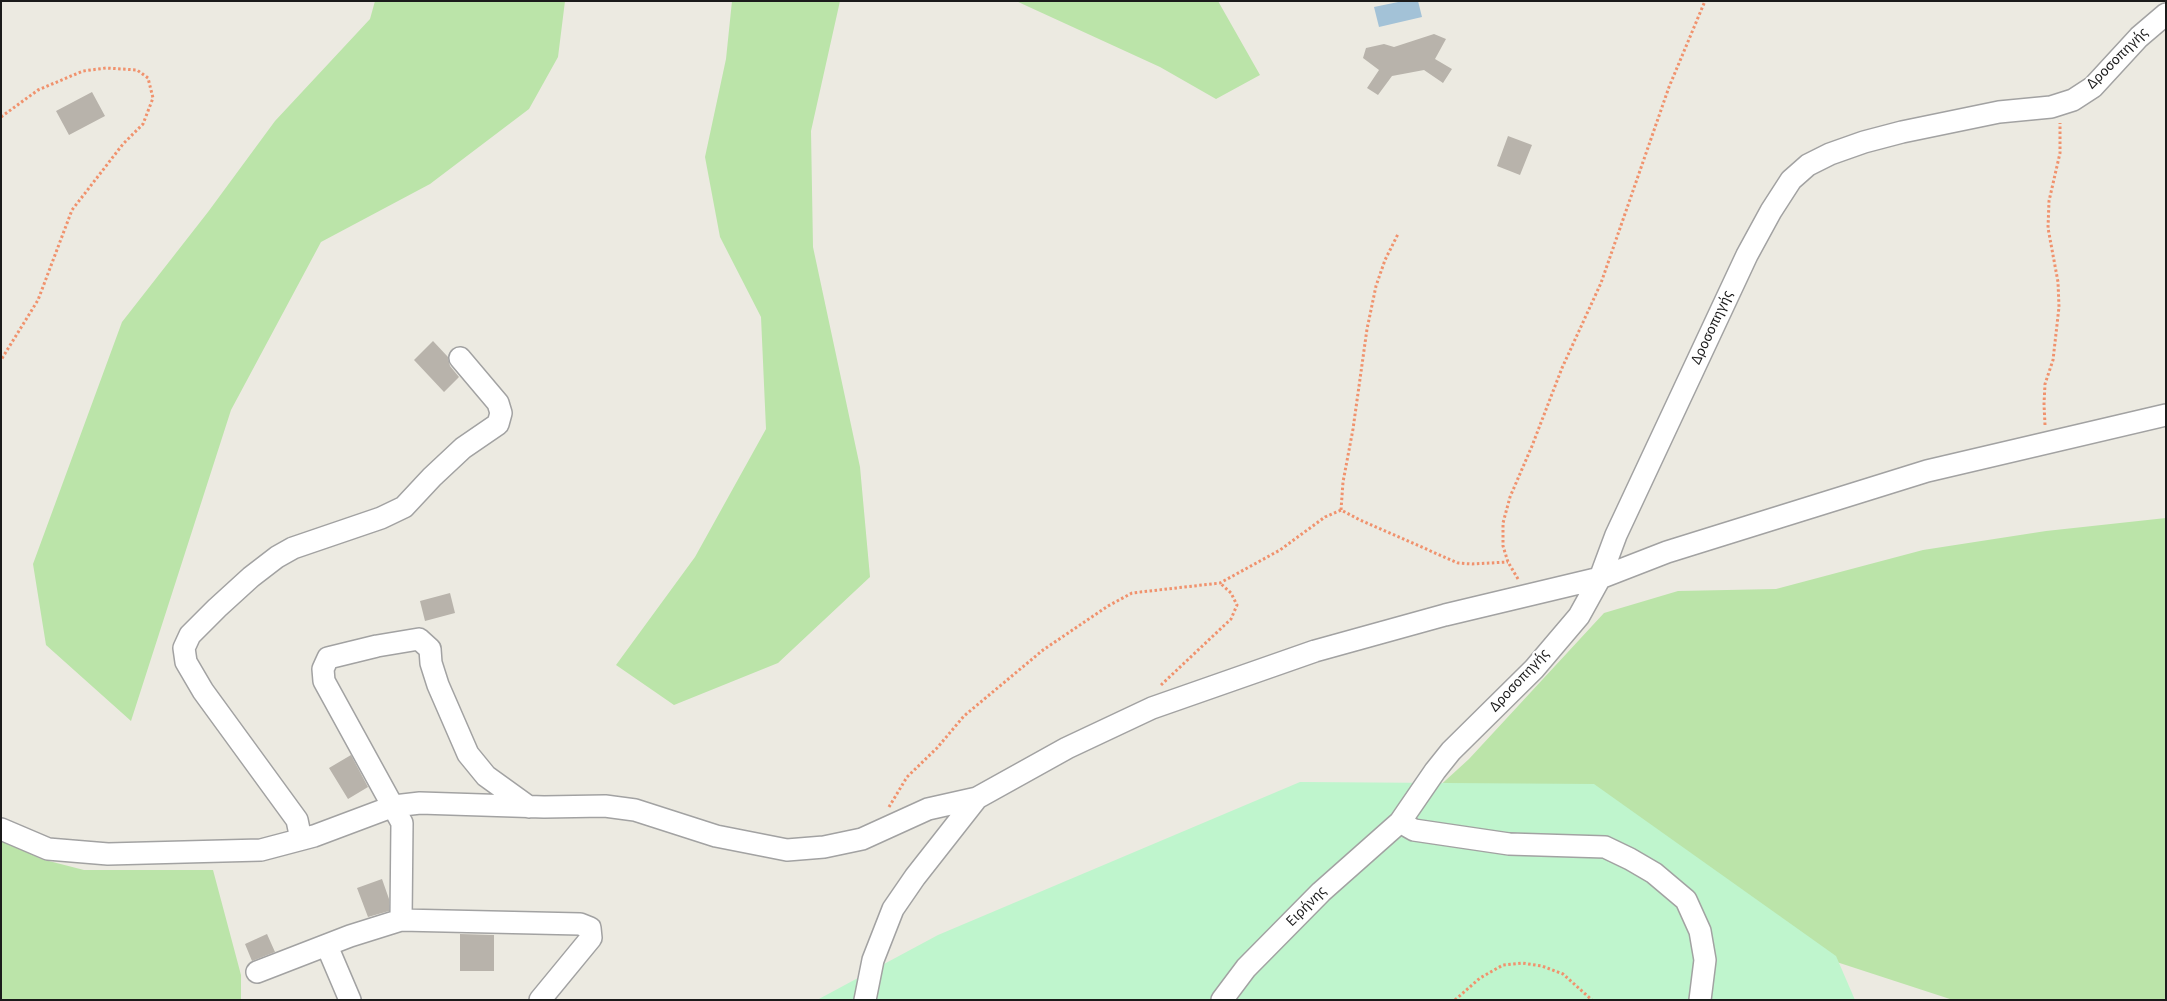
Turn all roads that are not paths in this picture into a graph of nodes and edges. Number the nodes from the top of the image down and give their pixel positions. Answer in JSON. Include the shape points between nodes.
{"nodes":[{"id":1,"x":2166,"y":14,"type":"edge"},
{"id":2,"x":460,"y":358,"type":"dead end"},
{"id":3,"x":2166,"y":415,"type":"edge"},
{"id":4,"x":1600,"y":578,"type":"junction"},
{"id":5,"x":977,"y":798,"type":"junction"},
{"id":6,"x":394,"y":806,"type":"junction"},
{"id":7,"x":529,"y":807,"type":"junction"},
{"id":8,"x":1400,"y":822,"type":"junction"},
{"id":9,"x":1,"y":829,"type":"edge"},
{"id":10,"x":301,"y":839,"type":"junction"},
{"id":11,"x":401,"y":920,"type":"junction"},
{"id":12,"x":327,"y":946,"type":"junction"},
{"id":13,"x":257,"y":972,"type":"dead end"},
{"id":14,"x":350,"y":1000,"type":"edge"},
{"id":15,"x":540,"y":1000,"type":"edge"},
{"id":16,"x":865,"y":1000,"type":"edge"},
{"id":17,"x":1222,"y":1000,"type":"edge"},
{"id":18,"x":1700,"y":1000,"type":"edge"}],
"edges":[{"from":1,"to":4,"type":"street","name":"Δροσοπηγής","via":[[2139,37],[2093,86],[2072,100],[2052,107],[1999,112],[1864,142],[1808,165],[1791,180],[1770,211],[1743,264],[1616,535]]},
{"from":2,"to":10,"type":"street","via":[[498,403],[501,414],[498,424],[463,448],[404,507],[293,548],[277,557],[217,608],[190,635],[184,648],[186,662],[203,690],[297,820]]},
{"from":3,"to":4,"type":"street","via":[[1927,471],[1667,552]]},
{"from":4,"to":5,"type":"street","via":[[1315,650],[1152,708],[1066,748]]},
{"from":4,"to":8,"type":"street","name":"Δροσοπηγής","via":[[1579,616],[1534,669],[1451,751]]},
{"from":5,"to":7,"type":"street","via":[[928,809],[862,839],[787,850],[716,836],[635,810],[605,806]]},
{"from":5,"to":16,"type":"street","via":[[920,869],[893,909],[873,960]]},
{"from":6,"to":7,"type":"street","via":[[420,803]]},
{"from":6,"to":7,"type":"street","via":[[324,681],[323,669],[328,658],[420,639],[430,649],[438,685],[468,754],[486,776]]},
{"from":6,"to":10,"type":"street"},
{"from":6,"to":11,"type":"street","via":[[402,823]]},
{"from":8,"to":17,"type":"street","name":"Ειρήνης","via":[[1321,892],[1246,968]]},
{"from":8,"to":18,"type":"street","via":[[1414,830],[1509,844],[1605,847],[1654,873],[1686,900],[1700,931],[1705,960]]},
{"from":9,"to":10,"type":"street","via":[[48,849],[108,854],[261,850]]},
{"from":11,"to":12,"type":"street"},
{"from":11,"to":15,"type":"street","via":[[580,924],[590,928],[590,938]]},
{"from":12,"to":13,"type":"street"},
{"from":12,"to":14,"type":"street"}]}
